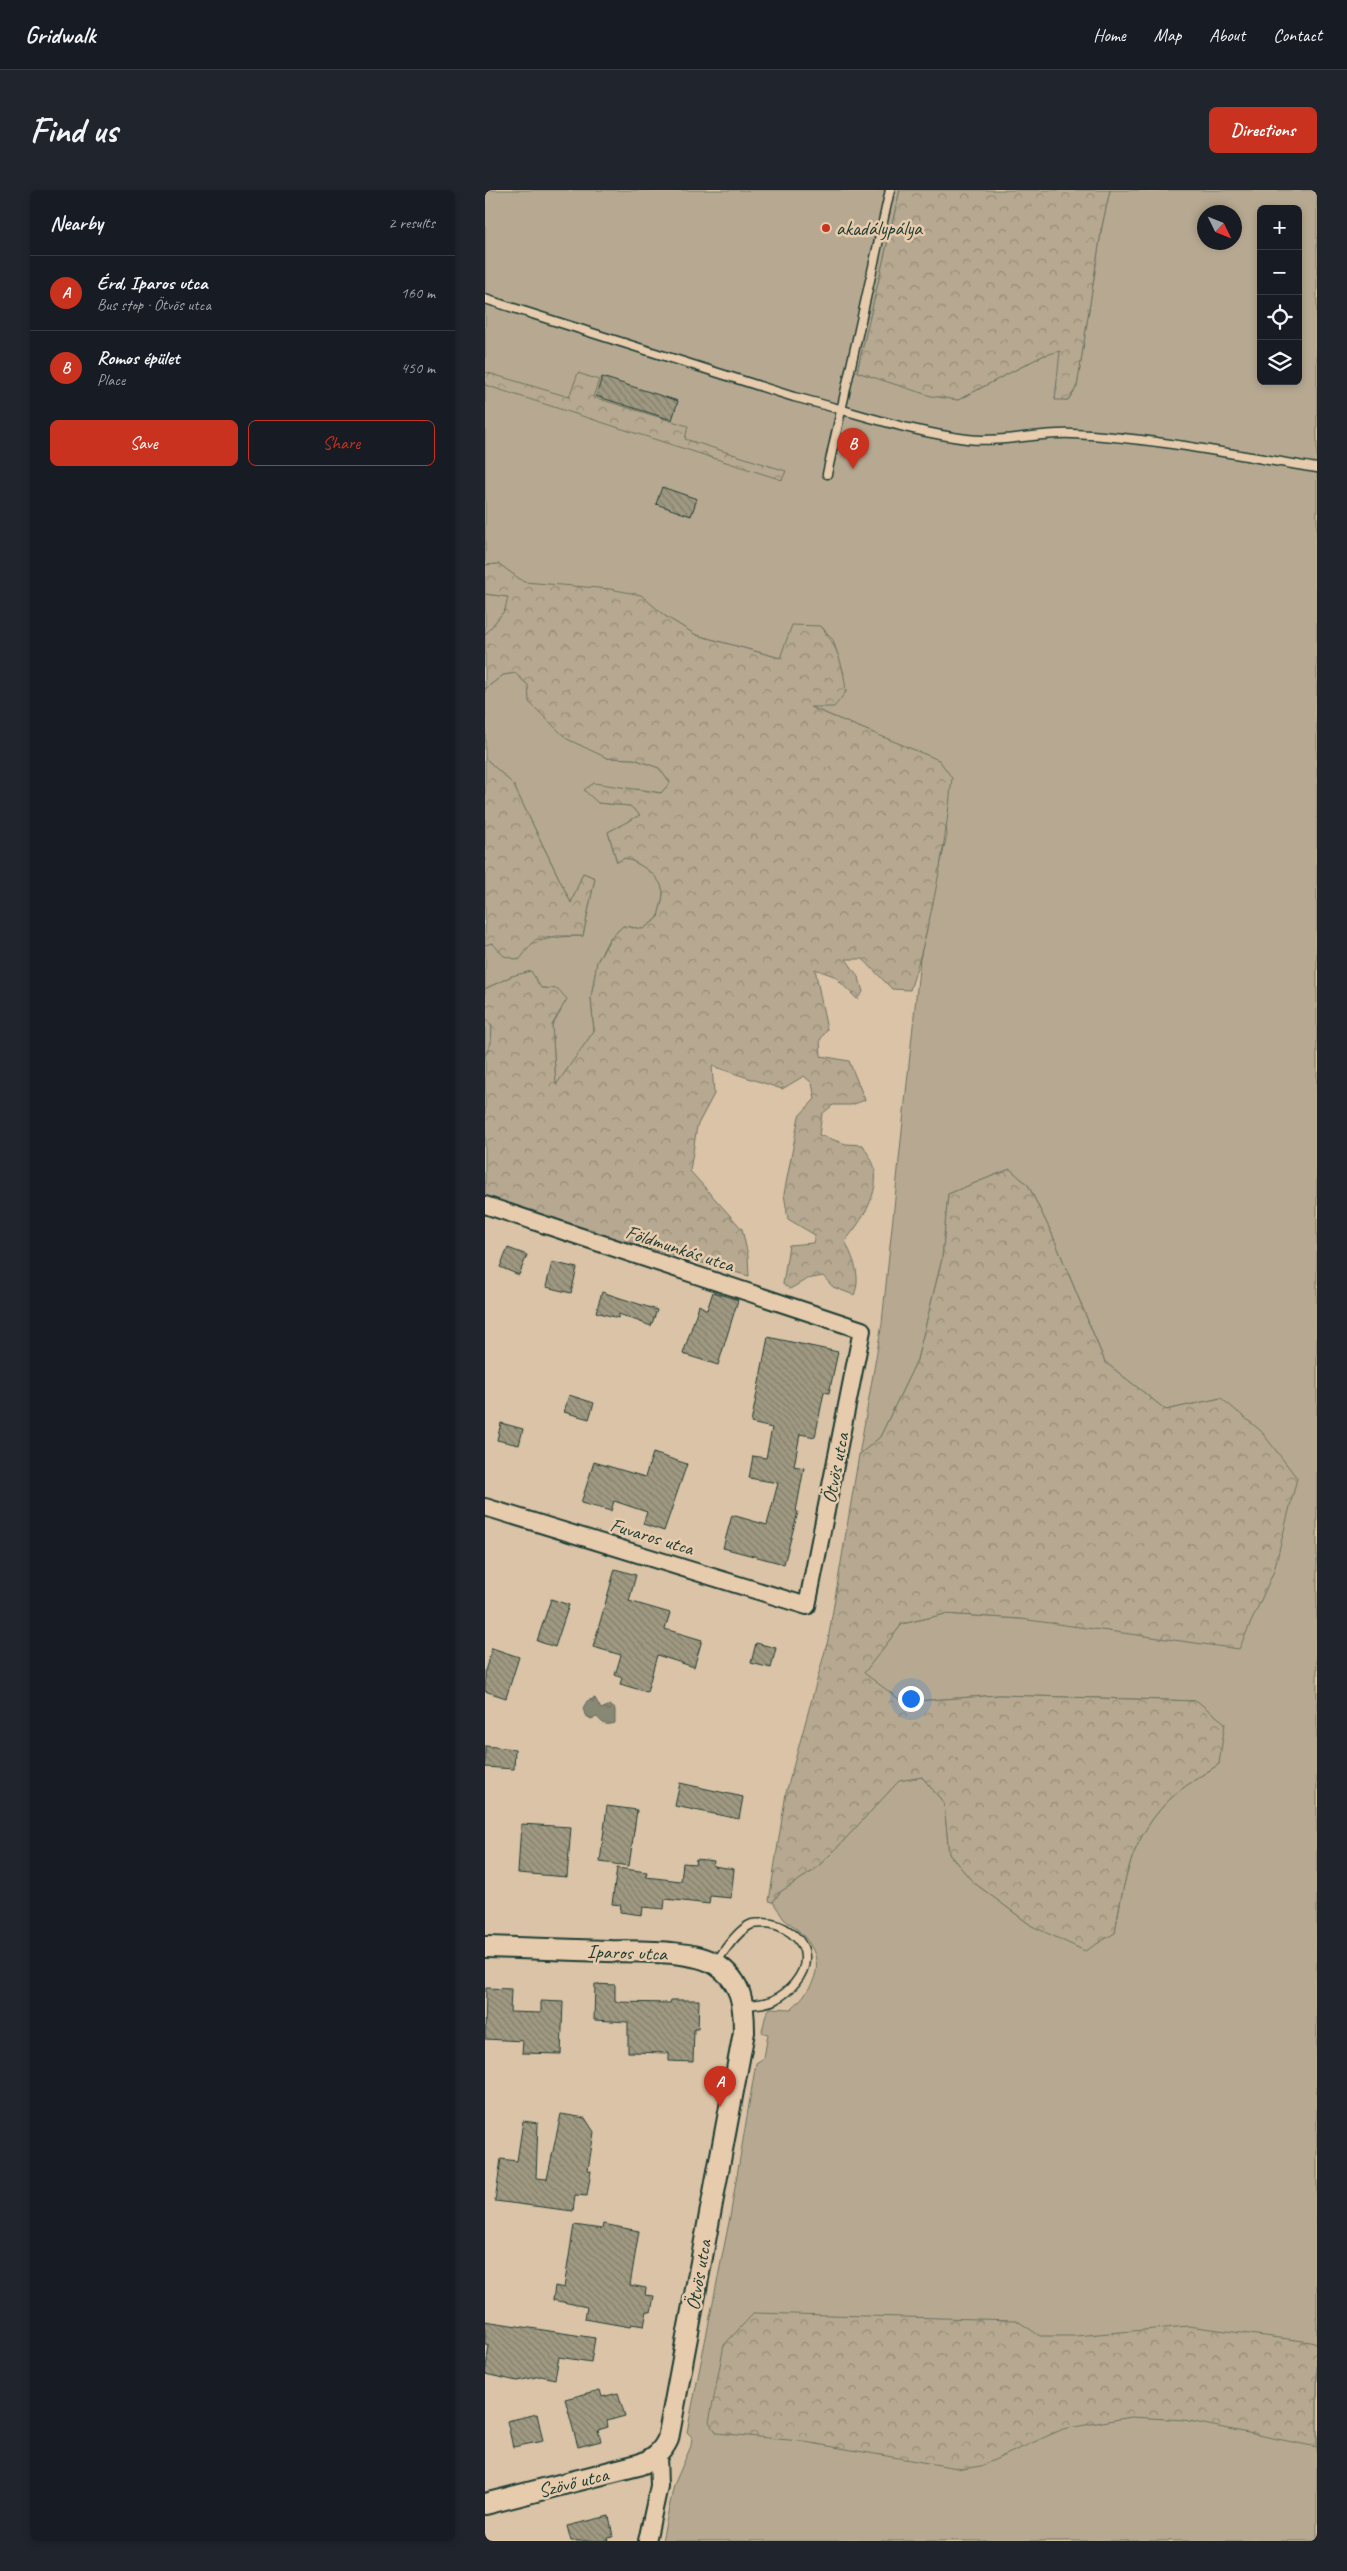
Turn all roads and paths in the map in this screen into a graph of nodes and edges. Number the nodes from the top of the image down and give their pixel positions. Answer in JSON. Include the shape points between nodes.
{"nodes":[{"id":1,"x":890,"y":190,"type":"edge"},
{"id":2,"x":485,"y":299,"type":"edge"},
{"id":3,"x":842,"y":408,"type":"junction"},
{"id":4,"x":1317,"y":468,"type":"edge"},
{"id":5,"x":827,"y":474,"type":"dead end"},
{"id":6,"x":485,"y":1205,"type":"edge"},
{"id":7,"x":862,"y":1330,"type":"joint"},
{"id":8,"x":485,"y":1507,"type":"edge"},
{"id":9,"x":807,"y":1606,"type":"joint"},
{"id":10,"x":485,"y":1946,"type":"edge"},
{"id":11,"x":715,"y":1964,"type":"junction"},
{"id":12,"x":744,"y":2006,"type":"junction"},
{"id":13,"x":658,"y":2454,"type":"junction"},
{"id":14,"x":485,"y":2504,"type":"edge"},
{"id":15,"x":647,"y":2541,"type":"edge"}],
"edges":[{"from":1,"to":3,"type":"lane"},
{"from":2,"to":3,"type":"lane","via":[[795,397]]},
{"from":3,"to":4,"type":"lane","via":[[880,421],[969,439],[1012,440],[1070,434],[1117,437]]},
{"from":3,"to":5,"type":"lane"},
{"from":6,"to":7,"type":"street","name":"Földmunkás utca"},
{"from":7,"to":9,"type":"street","name":"Ötvös utca"},
{"from":8,"to":9,"type":"street","name":"Fuvaros utca"},
{"from":10,"to":11,"type":"street","name":"Iparos utca","via":[[682,1954]]},
{"from":11,"to":12,"type":"street","name":"Iparos utca","via":[[729,1975]]},
{"from":11,"to":12,"type":"lane","via":[[728,1945],[752,1924],[773,1923],[791,1932],[802,1945],[805,1960],[798,1978],[787,1991],[773,2001]]},
{"from":12,"to":13,"type":"street","name":"Ötvös utca","via":[[744,2032],[668,2439]]},
{"from":13,"to":14,"type":"street","name":"Szövő utca","via":[[638,2465]]},
{"from":13,"to":15,"type":"street","name":"Ötvös utca","via":[[659,2486]]}]}
